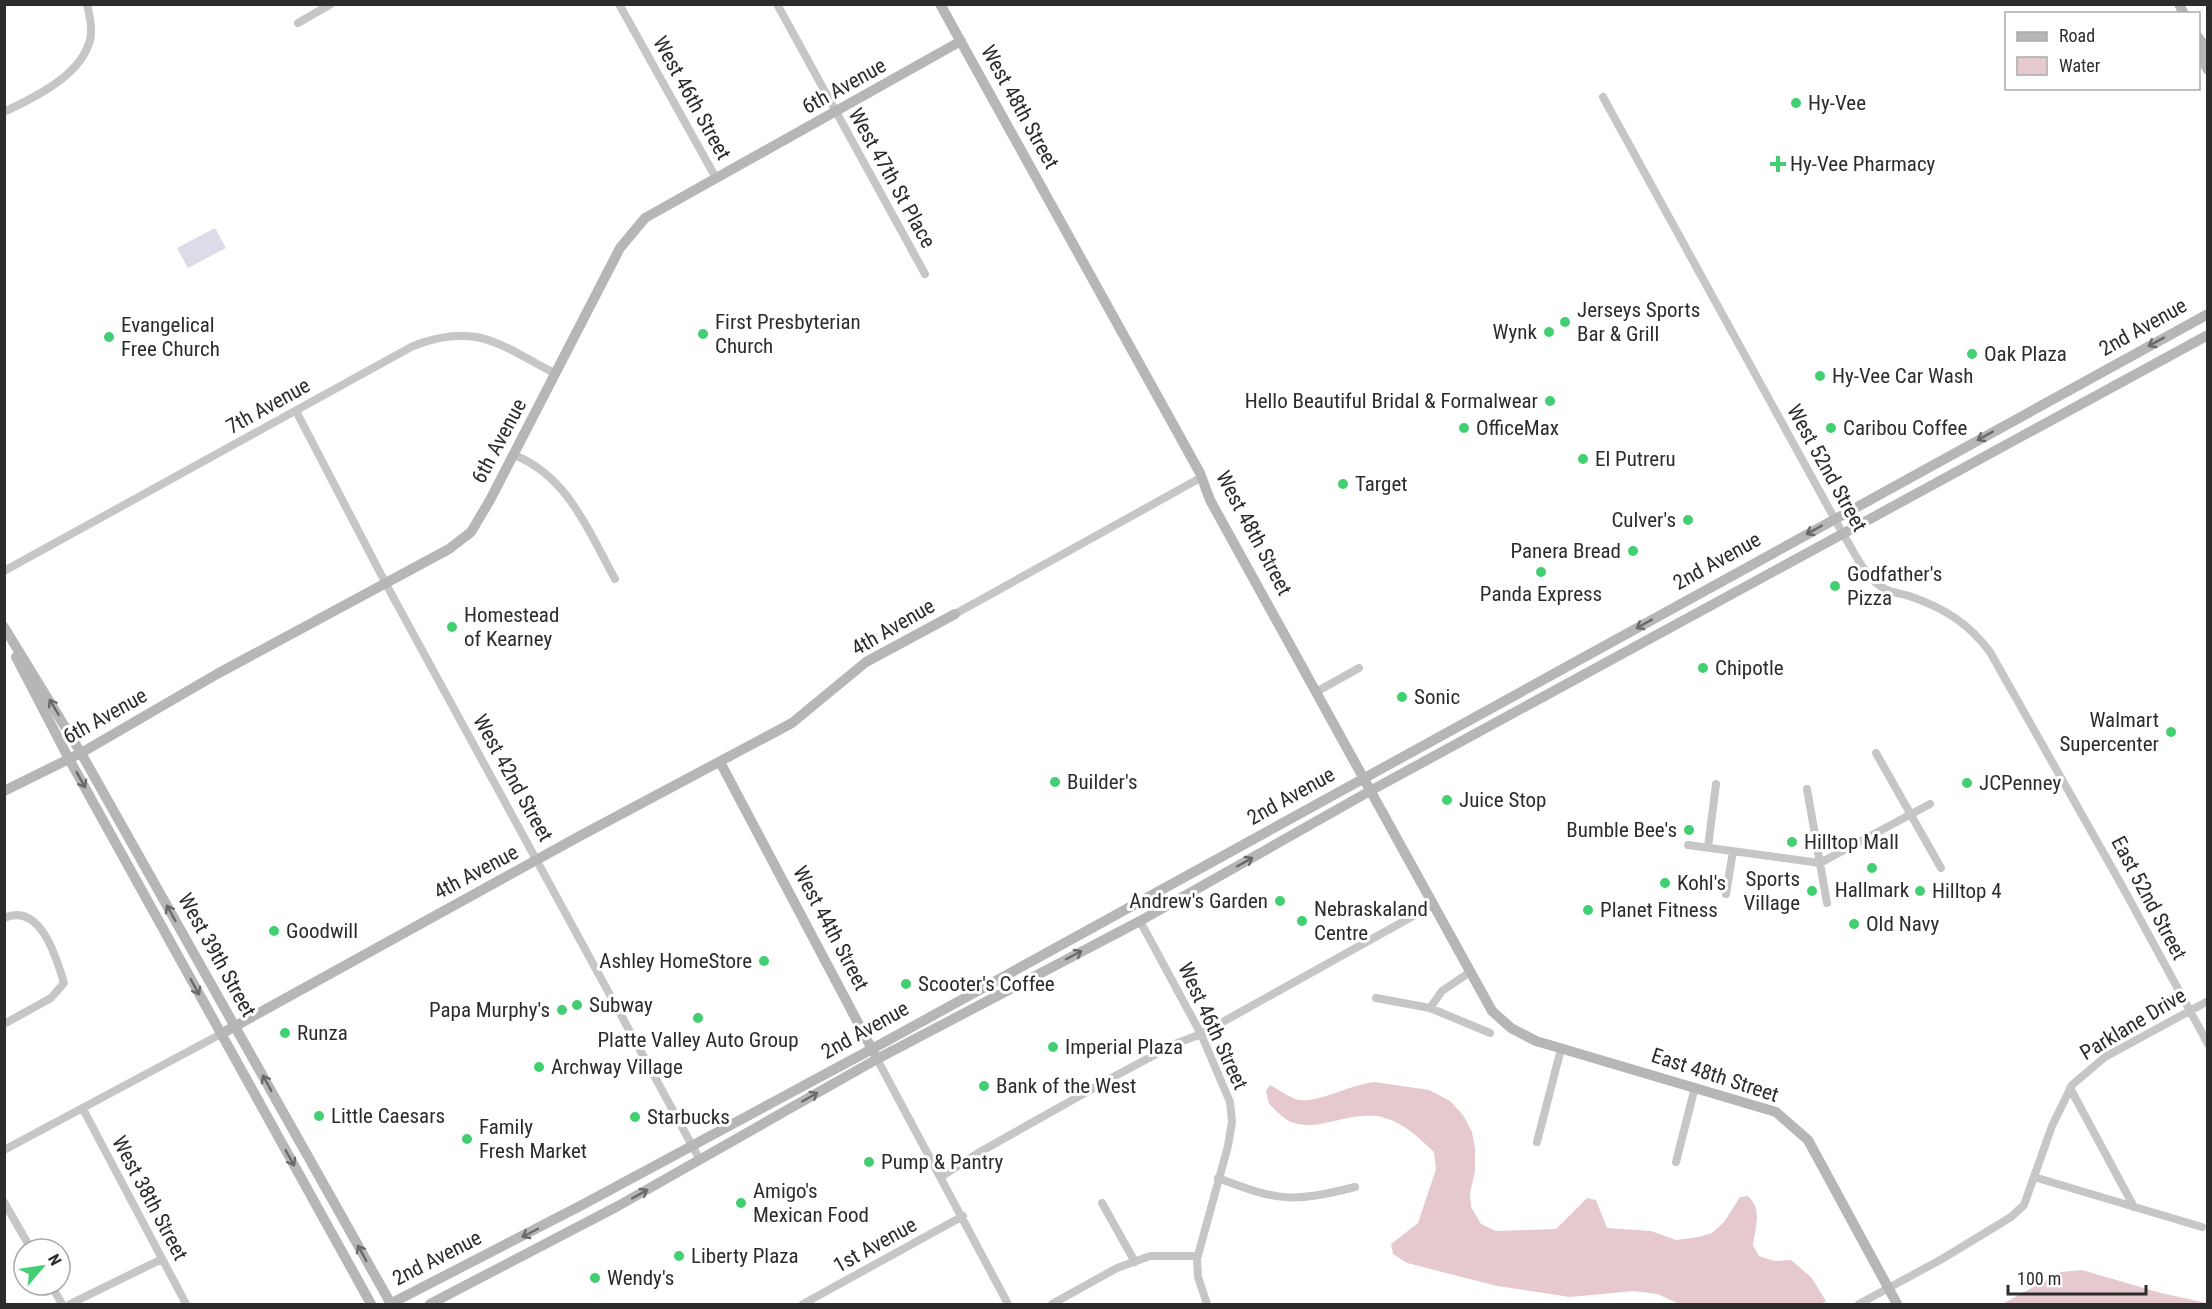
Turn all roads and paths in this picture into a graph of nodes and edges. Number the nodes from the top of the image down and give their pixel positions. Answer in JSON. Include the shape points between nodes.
{"nodes":[{"id":1,"x":87,"y":4,"type":"edge"},
{"id":2,"x":331,"y":4,"type":"edge"},
{"id":3,"x":619,"y":4,"type":"edge"},
{"id":4,"x":777,"y":4,"type":"edge"},
{"id":5,"x":940,"y":4,"type":"edge"},
{"id":6,"x":298,"y":23,"type":"dead end"},
{"id":7,"x":961,"y":41,"type":"junction"},
{"id":8,"x":2200,"y":55,"type":"edge"},
{"id":9,"x":2208,"y":70,"type":"edge"},
{"id":10,"x":1603,"y":97,"type":"dead end"},
{"id":11,"x":4,"y":112,"type":"edge"},
{"id":12,"x":836,"y":113,"type":"junction"},
{"id":13,"x":716,"y":178,"type":"junction"},
{"id":14,"x":925,"y":274,"type":"dead end"},
{"id":15,"x":2208,"y":314,"type":"edge"},
{"id":16,"x":2208,"y":335,"type":"edge"},
{"id":17,"x":556,"y":374,"type":"junction"},
{"id":18,"x":296,"y":411,"type":"junction"},
{"id":19,"x":514,"y":455,"type":"junction"},
{"id":20,"x":1202,"y":477,"type":"junction"},
{"id":21,"x":1834,"y":519,"type":"junction"},
{"id":22,"x":1843,"y":534,"type":"junction"},
{"id":23,"x":4,"y":571,"type":"edge"},
{"id":24,"x":615,"y":579,"type":"dead end"},
{"id":25,"x":386,"y":584,"type":"junction"},
{"id":26,"x":955,"y":614,"type":"joint"},
{"id":27,"x":4,"y":627,"type":"edge"},
{"id":28,"x":4,"y":635,"type":"edge"},
{"id":29,"x":1359,"y":668,"type":"dead end"},
{"id":30,"x":1316,"y":692,"type":"junction"},
{"id":31,"x":81,"y":753,"type":"junction"},
{"id":32,"x":1876,"y":753,"type":"dead end"},
{"id":33,"x":69,"y":759,"type":"junction"},
{"id":34,"x":720,"y":762,"type":"junction"},
{"id":35,"x":1364,"y":778,"type":"junction"},
{"id":36,"x":1716,"y":784,"type":"dead end"},
{"id":37,"x":1807,"y":789,"type":"dead end"},
{"id":38,"x":4,"y":791,"type":"edge"},
{"id":39,"x":1370,"y":791,"type":"junction"},
{"id":40,"x":2075,"y":800,"type":"joint"},
{"id":41,"x":1930,"y":804,"type":"dead end"},
{"id":42,"x":1910,"y":814,"type":"junction"},
{"id":43,"x":1688,"y":844,"type":"dead end"},
{"id":44,"x":1708,"y":847,"type":"junction"},
{"id":45,"x":1733,"y":851,"type":"junction"},
{"id":46,"x":538,"y":861,"type":"junction"},
{"id":47,"x":1820,"y":863,"type":"junction"},
{"id":48,"x":1941,"y":868,"type":"dead end"},
{"id":49,"x":1726,"y":894,"type":"dead end"},
{"id":50,"x":1827,"y":903,"type":"dead end"},
{"id":51,"x":1433,"y":905,"type":"junction"},
{"id":52,"x":4,"y":918,"type":"edge"},
{"id":53,"x":1140,"y":921,"type":"junction"},
{"id":54,"x":1470,"y":972,"type":"junction"},
{"id":55,"x":1376,"y":998,"type":"dead end"},
{"id":56,"x":2208,"y":1001,"type":"edge"},
{"id":57,"x":1430,"y":1008,"type":"junction"},
{"id":58,"x":2189,"y":1011,"type":"junction"},
{"id":59,"x":4,"y":1024,"type":"edge"},
{"id":60,"x":235,"y":1027,"type":"junction"},
{"id":61,"x":1490,"y":1033,"type":"dead end"},
{"id":62,"x":221,"y":1034,"type":"junction"},
{"id":63,"x":1202,"y":1034,"type":"junction"},
{"id":64,"x":2208,"y":1044,"type":"edge"},
{"id":65,"x":1561,"y":1049,"type":"junction"},
{"id":66,"x":875,"y":1054,"type":"junction"},
{"id":67,"x":1695,"y":1088,"type":"junction"},
{"id":68,"x":2070,"y":1088,"type":"junction"},
{"id":69,"x":82,"y":1109,"type":"junction"},
{"id":70,"x":1538,"y":1142,"type":"dead end"},
{"id":71,"x":693,"y":1146,"type":"junction"},
{"id":72,"x":4,"y":1150,"type":"edge"},
{"id":73,"x":700,"y":1160,"type":"junction"},
{"id":74,"x":1676,"y":1162,"type":"dead end"},
{"id":75,"x":941,"y":1177,"type":"junction"},
{"id":76,"x":2034,"y":1177,"type":"junction"},
{"id":77,"x":1218,"y":1178,"type":"junction"},
{"id":78,"x":1355,"y":1187,"type":"dead end"},
{"id":79,"x":4,"y":1202,"type":"edge"},
{"id":80,"x":1102,"y":1203,"type":"dead end"},
{"id":81,"x":2134,"y":1207,"type":"junction"},
{"id":82,"x":963,"y":1216,"type":"junction"},
{"id":83,"x":2202,"y":1227,"type":"dead end"},
{"id":84,"x":24,"y":1237,"type":"edge"},
{"id":85,"x":1198,"y":1256,"type":"junction"},
{"id":86,"x":162,"y":1259,"type":"junction"},
{"id":87,"x":1135,"y":1262,"type":"junction"},
{"id":88,"x":1888,"y":1289,"type":"junction"},
{"id":89,"x":391,"y":1304,"type":"edge"},
{"id":90,"x":70,"y":1305,"type":"edge"},
{"id":91,"x":186,"y":1305,"type":"edge"},
{"id":92,"x":371,"y":1305,"type":"edge"},
{"id":93,"x":430,"y":1305,"type":"edge"},
{"id":94,"x":803,"y":1305,"type":"edge"},
{"id":95,"x":1008,"y":1305,"type":"edge"},
{"id":96,"x":1052,"y":1305,"type":"edge"},
{"id":97,"x":1207,"y":1305,"type":"edge"},
{"id":98,"x":1859,"y":1305,"type":"edge"},
{"id":99,"x":1897,"y":1305,"type":"edge"}],
"edges":[{"from":1,"to":11,"type":"street","via":[[92,23],[88,46],[69,73]]},
{"from":2,"to":6,"type":"street"},
{"from":3,"to":13,"type":"street","name":"West 46th Street"},
{"from":4,"to":12,"type":"street","name":"West 47th St Place"},
{"from":5,"to":7,"type":"main road","name":"West 48th Street"},
{"from":7,"to":12,"type":"main road","name":"6th Avenue"},
{"from":7,"to":20,"type":"main road","name":"West 48th Street"},
{"from":8,"to":9,"type":"main road"},
{"from":10,"to":21,"type":"street","name":"West 52nd Street"},
{"from":12,"to":13,"type":"main road","name":"6th Avenue"},
{"from":12,"to":14,"type":"street","name":"West 47th St Place"},
{"from":13,"to":17,"type":"main road","name":"6th Avenue","via":[[645,218],[632,231]]},
{"from":15,"to":21,"type":"main road","name":"2nd Avenue","one_way":true},
{"from":16,"to":22,"type":"main road","name":"2nd Avenue"},
{"from":17,"to":18,"type":"street","name":"7th Avenue","via":[[483,338],[456,333],[413,346]]},
{"from":17,"to":19,"type":"main road","name":"6th Avenue"},
{"from":18,"to":23,"type":"street","name":"7th Avenue"},
{"from":18,"to":25,"type":"street","name":"West 42nd Street"},
{"from":19,"to":24,"type":"street","via":[[532,462],[571,500]]},
{"from":19,"to":25,"type":"main road","name":"6th Avenue","via":[[471,532],[449,549]]},
{"from":20,"to":26,"type":"street"},
{"from":20,"to":30,"type":"main road","name":"West 48th Street","via":[[1210,500]]},
{"from":21,"to":22,"type":"street","name":"West 52nd Street"},
{"from":21,"to":35,"type":"main road","name":"2nd Avenue","one_way":true},
{"from":22,"to":39,"type":"main road","name":"2nd Avenue"},
{"from":22,"to":40,"type":"street","name":"West 52nd Street","via":[[1870,578],[1886,589],[1960,618],[1975,631]]},
{"from":25,"to":31,"type":"main road","name":"6th Avenue","via":[[217,674]]},
{"from":25,"to":46,"type":"street","name":"West 42nd Street"},
{"from":26,"to":34,"type":"main road","name":"4th Avenue","via":[[866,662],[792,723]]},
{"from":31,"to":27,"type":"main road","name":"West 39th Street","one_way":true},
{"from":28,"to":33,"type":"main road","name":"West 39th Street"},
{"from":29,"to":30,"type":"street"},
{"from":30,"to":35,"type":"main road","name":"West 48th Street"},
{"from":31,"to":33,"type":"main road","name":"6th Avenue"},
{"from":60,"to":31,"type":"main road","name":"West 39th Street","one_way":true},
{"from":32,"to":42,"type":"street"},
{"from":33,"to":38,"type":"main road","name":"6th Avenue"},
{"from":33,"to":62,"type":"main road","name":"West 39th Street","one_way":true},
{"from":34,"to":46,"type":"main road","name":"4th Avenue"},
{"from":34,"to":66,"type":"main road","name":"West 44th Street"},
{"from":35,"to":39,"type":"main road","name":"West 48th Street"},
{"from":35,"to":66,"type":"main road","name":"2nd Avenue"},
{"from":36,"to":44,"type":"street"},
{"from":37,"to":47,"type":"street"},
{"from":39,"to":51,"type":"main road","name":"West 48th Street"},
{"from":53,"to":39,"type":"main road","name":"2nd Avenue","one_way":true},
{"from":40,"to":58,"type":"street","name":"East 52nd Street"},
{"from":41,"to":42,"type":"street"},
{"from":42,"to":47,"type":"street"},
{"from":42,"to":48,"type":"street"},
{"from":43,"to":44,"type":"street"},
{"from":44,"to":45,"type":"street"},
{"from":45,"to":47,"type":"street"},
{"from":45,"to":49,"type":"street"},
{"from":46,"to":60,"type":"main road","name":"4th Avenue"},
{"from":46,"to":71,"type":"street","name":"West 42nd Street"},
{"from":47,"to":50,"type":"street"},
{"from":51,"to":54,"type":"main road","name":"West 48th Street"},
{"from":51,"to":63,"type":"street"},
{"from":52,"to":59,"type":"street","via":[[21,914],[30,917],[57,959],[64,982],[51,998]]},
{"from":53,"to":63,"type":"street","name":"West 46th Street"},
{"from":66,"to":53,"type":"main road","name":"2nd Avenue","one_way":true},
{"from":54,"to":57,"type":"street","via":[[1442,991]]},
{"from":54,"to":65,"type":"main road","name":"West 48th Street","via":[[1492,1011],[1511,1028]]},
{"from":55,"to":57,"type":"street"},
{"from":56,"to":58,"type":"street","name":"Parklane Drive"},
{"from":57,"to":61,"type":"street"},
{"from":58,"to":64,"type":"street","name":"East 52nd Street"},
{"from":58,"to":68,"type":"street","name":"Parklane Drive","via":[[2105,1057]]},
{"from":60,"to":62,"type":"main road","name":"4th Avenue"},
{"from":89,"to":60,"type":"main road","name":"West 39th Street","one_way":true},
{"from":62,"to":69,"type":"street","name":"4th Avenue"},
{"from":62,"to":92,"type":"main road","name":"West 39th Street","one_way":true},
{"from":63,"to":75,"type":"street","via":[[1117,1075]]},
{"from":63,"to":77,"type":"street","name":"West 46th Street","via":[[1230,1102],[1232,1122]]},
{"from":65,"to":67,"type":"main road","name":"East 48th Street"},
{"from":65,"to":70,"type":"street"},
{"from":66,"to":71,"type":"main road","name":"2nd Avenue"},
{"from":73,"to":66,"type":"main road","name":"2nd Avenue","one_way":true},
{"from":66,"to":75,"type":"street","name":"West 44th Street"},
{"from":67,"to":74,"type":"street"},
{"from":67,"to":88,"type":"main road","name":"East 48th Street","via":[[1776,1112],[1808,1140]]},
{"from":68,"to":76,"type":"street","name":"Parklane Drive"},
{"from":68,"to":81,"type":"street"},
{"from":69,"to":72,"type":"street","name":"4th Avenue"},
{"from":69,"to":86,"type":"street","name":"West 38th Street"},
{"from":71,"to":73,"type":"street","name":"West 42nd Street"},
{"from":71,"to":89,"type":"main road","name":"2nd Avenue","one_way":true},
{"from":93,"to":73,"type":"main road","name":"2nd Avenue","one_way":true},
{"from":75,"to":82,"type":"street","name":"West 44th Street"},
{"from":76,"to":81,"type":"street"},
{"from":76,"to":88,"type":"street","name":"Parklane Drive","via":[[2024,1205],[2011,1217]]},
{"from":77,"to":78,"type":"street","via":[[1284,1199],[1314,1198]]},
{"from":77,"to":85,"type":"street","name":"West 46th Street"},
{"from":79,"to":84,"type":"street"},
{"from":80,"to":87,"type":"street"},
{"from":81,"to":83,"type":"street"},
{"from":82,"to":94,"type":"street","name":"1st Avenue"},
{"from":82,"to":95,"type":"street","name":"West 44th Street"},
{"from":85,"to":87,"type":"street","via":[[1164,1255]]},
{"from":85,"to":97,"type":"street","name":"West 46th Street","via":[[1198,1277]]},
{"from":86,"to":90,"type":"street"},
{"from":86,"to":91,"type":"street","name":"West 38th Street"},
{"from":87,"to":96,"type":"street"},
{"from":88,"to":98,"type":"street","name":"Parklane Drive"},
{"from":88,"to":99,"type":"main road","name":"East 48th Street"}]}
